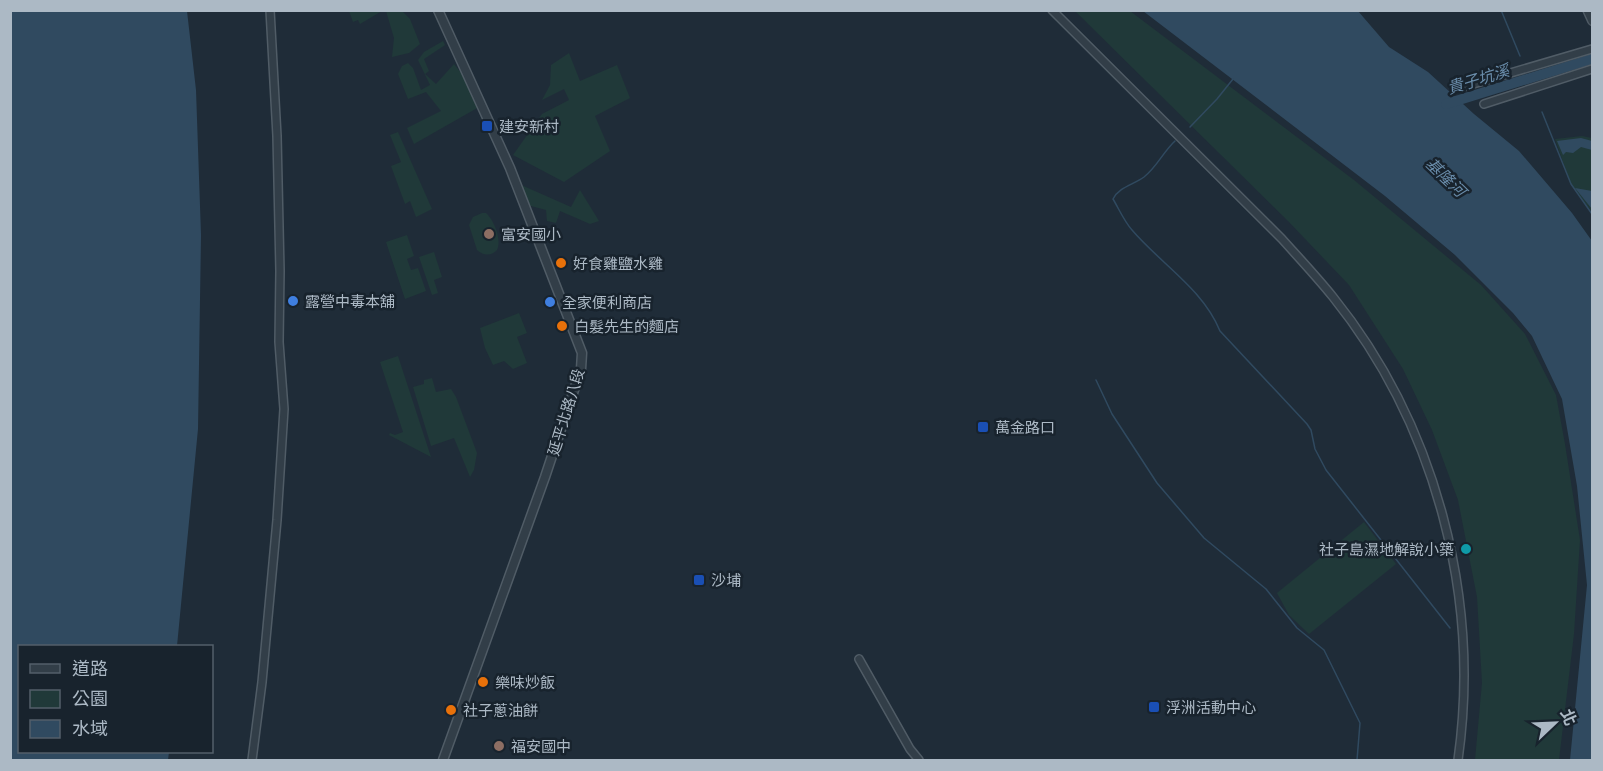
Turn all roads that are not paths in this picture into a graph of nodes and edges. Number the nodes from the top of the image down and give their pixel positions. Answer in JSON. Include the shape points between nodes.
{"nodes":[{"id":1,"x":270,"y":10,"type":"edge"},
{"id":2,"x":438,"y":10,"type":"edge"},
{"id":3,"x":1052,"y":10,"type":"edge"},
{"id":4,"x":1587,"y":10,"type":"edge"},
{"id":5,"x":1593,"y":21,"type":"edge"},
{"id":6,"x":1593,"y":49,"type":"edge"},
{"id":7,"x":1593,"y":69,"type":"edge"},
{"id":8,"x":1463,"y":87,"type":"dead end"},
{"id":9,"x":1484,"y":104,"type":"dead end"},
{"id":10,"x":859,"y":659,"type":"dead end"},
{"id":11,"x":252,"y":760,"type":"edge"},
{"id":12,"x":443,"y":760,"type":"edge"},
{"id":13,"x":919,"y":760,"type":"edge"},
{"id":14,"x":1458,"y":760,"type":"edge"}],
"edges":[{"from":1,"to":11,"type":"street","via":[[284,409],[277,520]]},
{"from":2,"to":12,"type":"street","name":"延平北路八段","via":[[510,168],[582,353],[581,369],[563,424]]},
{"from":3,"to":14,"type":"street","via":[[1310,270],[1360,334],[1384,374],[1426,462],[1456,572],[1465,664]]},
{"from":4,"to":5,"type":"street"},
{"from":6,"to":8,"type":"street"},
{"from":7,"to":9,"type":"street"},
{"from":10,"to":13,"type":"street"}]}
